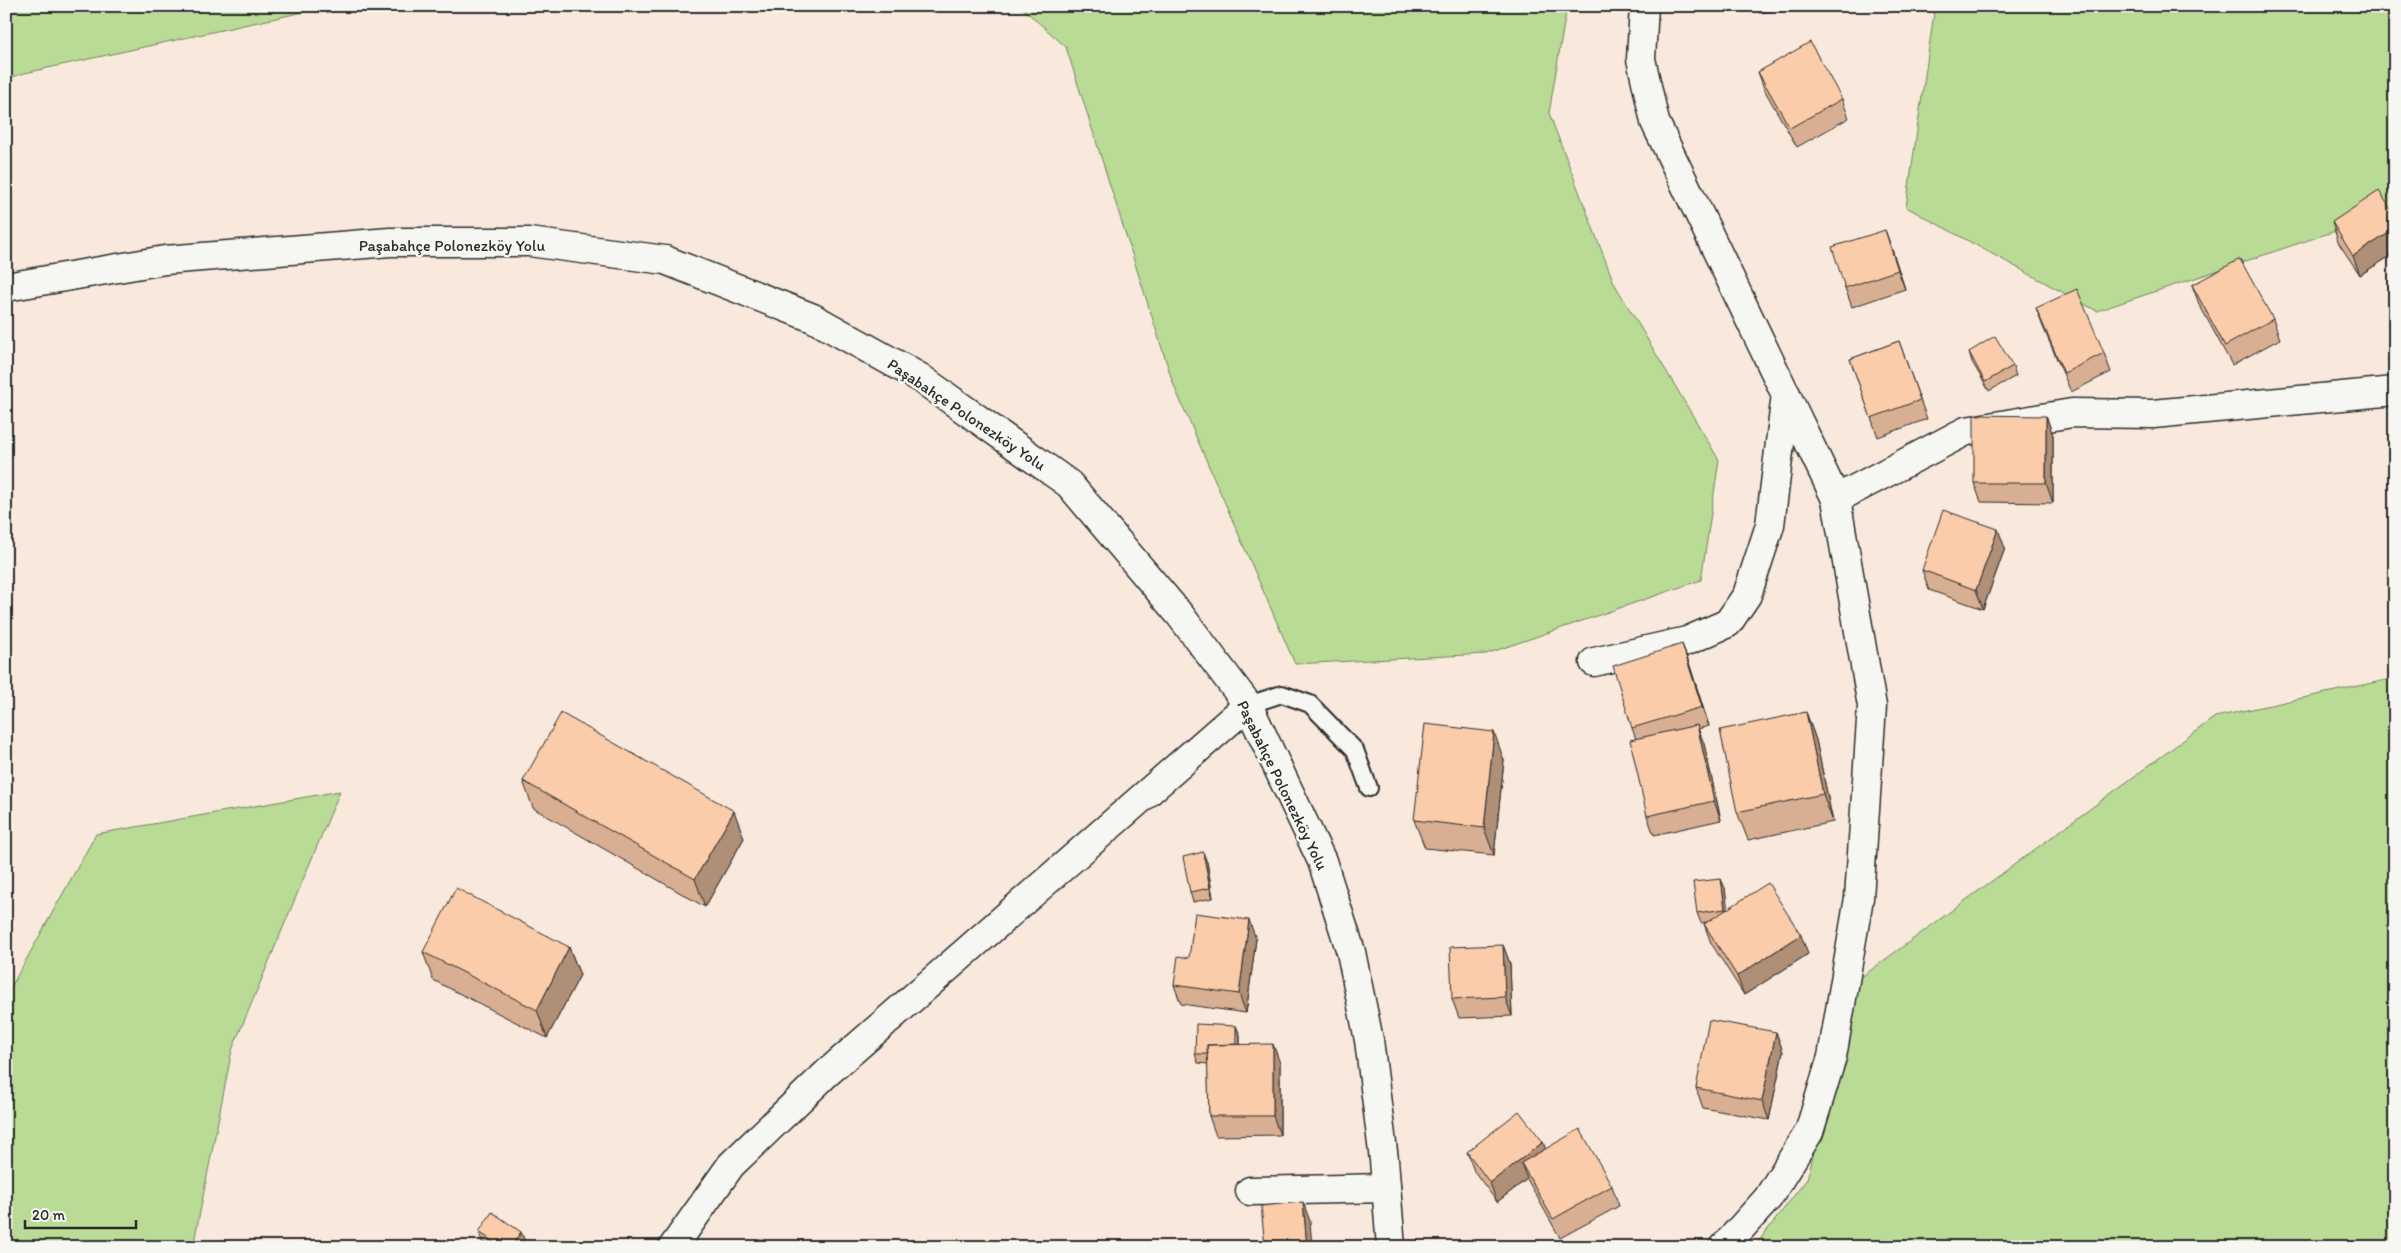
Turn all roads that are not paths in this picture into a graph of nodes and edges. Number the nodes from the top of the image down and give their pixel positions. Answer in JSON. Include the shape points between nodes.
{"nodes":[{"id":1,"x":1644,"y":6,"type":"edge"},
{"id":2,"x":6,"y":287,"type":"edge"},
{"id":3,"x":2395,"y":391,"type":"edge"},
{"id":4,"x":1786,"y":394,"type":"junction"},
{"id":5,"x":1836,"y":499,"type":"junction"},
{"id":6,"x":1594,"y":662,"type":"dead end"},
{"id":7,"x":1248,"y":705,"type":"junction"},
{"id":8,"x":1369,"y":788,"type":"dead end"},
{"id":9,"x":1386,"y":1188,"type":"junction"},
{"id":10,"x":1250,"y":1191,"type":"dead end"},
{"id":11,"x":673,"y":1247,"type":"edge"},
{"id":12,"x":1391,"y":1247,"type":"edge"},
{"id":13,"x":1724,"y":1247,"type":"edge"}],
"edges":[{"from":1,"to":4,"type":"street","via":[[1641,59],[1655,122]]},
{"from":2,"to":7,"type":"street","name":"Paşabahçe Polonezköy Yolu","via":[[164,260],[390,242],[529,242],[665,260],[822,322],[919,377],[1069,484],[1180,615]]},
{"from":3,"to":5,"type":"street","via":[[2153,414],[2072,413],[1966,431]]},
{"from":4,"to":5,"type":"street"},
{"from":4,"to":6,"type":"street","via":[[1770,524],[1747,595],[1728,623],[1687,641]]},
{"from":5,"to":13,"type":"street","via":[[1872,706],[1859,898],[1832,1057],[1809,1132],[1768,1198]]},
{"from":7,"to":8,"type":"lane","via":[[1282,694],[1310,704],[1355,750]]},
{"from":7,"to":9,"type":"street","name":"Paşabahçe Polonezköy Yolu","via":[[1322,861],[1351,952],[1369,1040]]},
{"from":7,"to":11,"type":"street","via":[[827,1073],[731,1165]]},
{"from":9,"to":10,"type":"street"},
{"from":9,"to":12,"type":"street","name":"Paşabahçe Polonezköy Yolu"}]}
